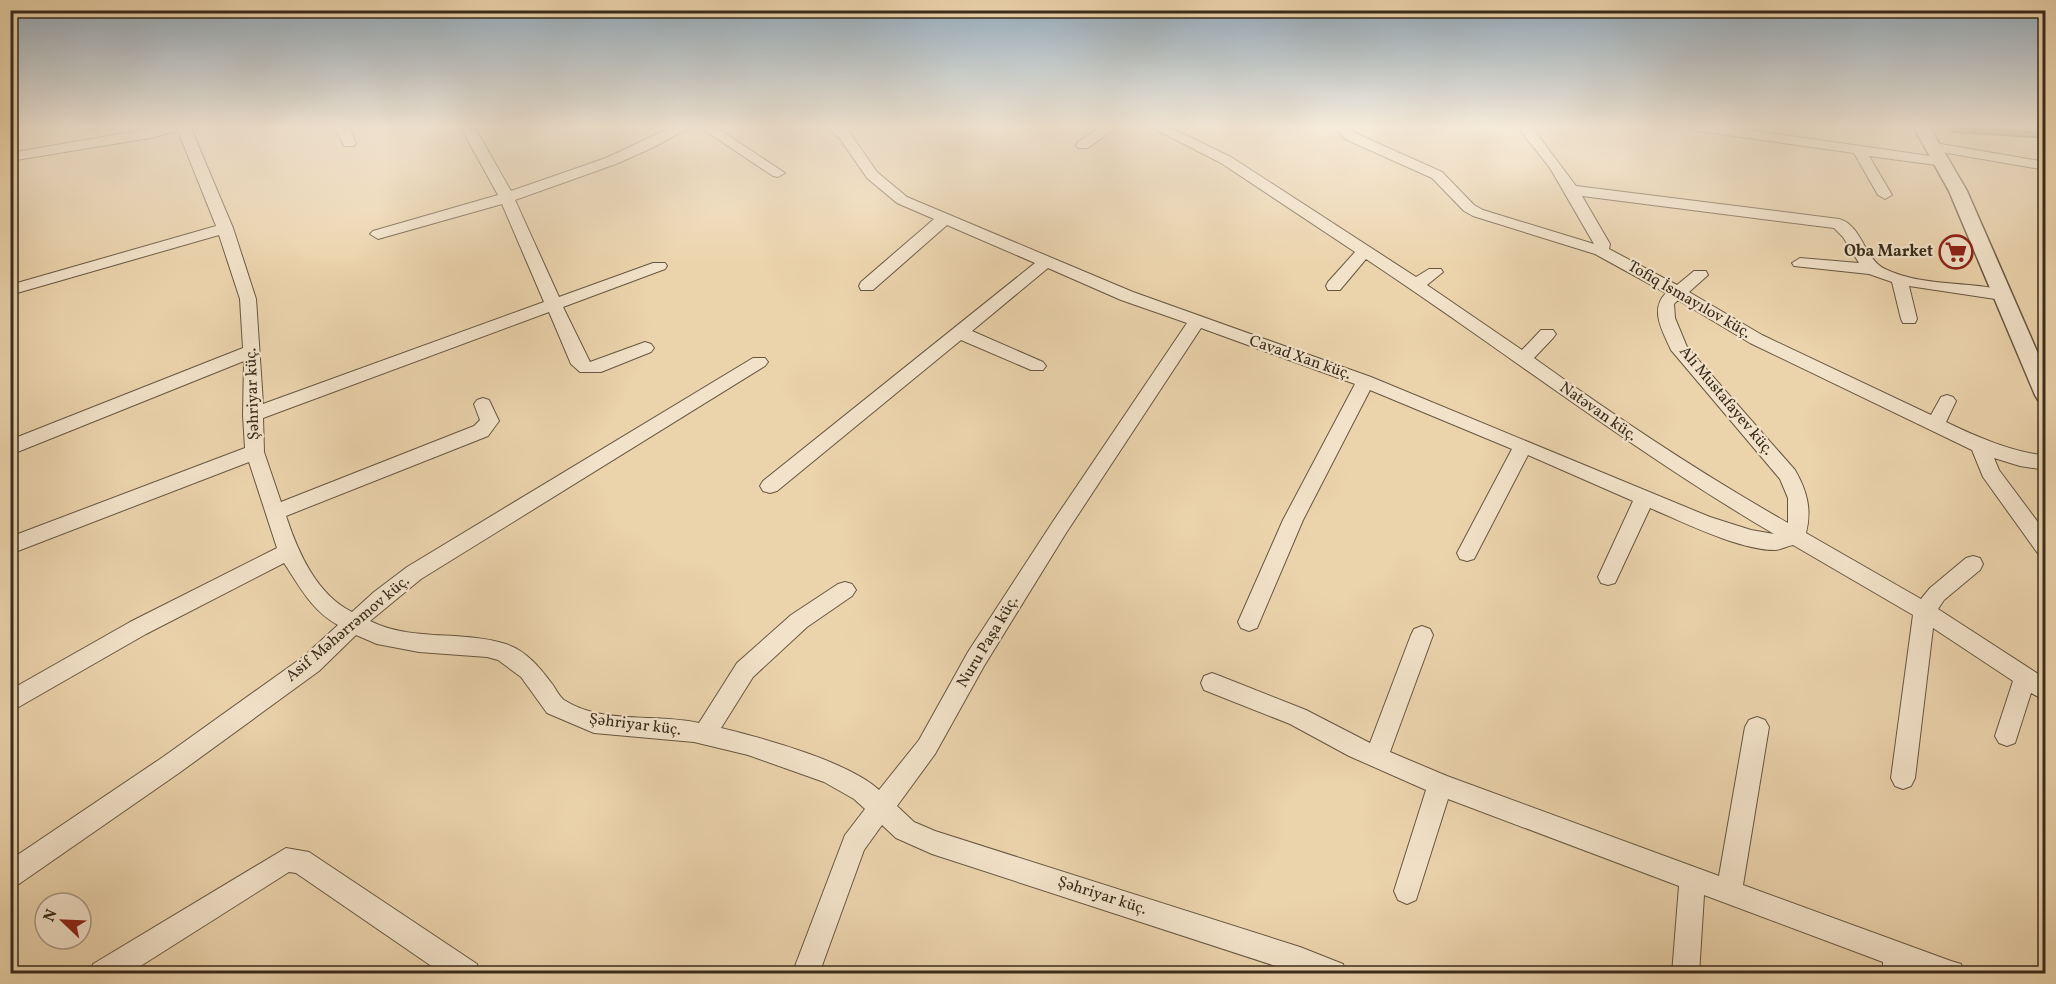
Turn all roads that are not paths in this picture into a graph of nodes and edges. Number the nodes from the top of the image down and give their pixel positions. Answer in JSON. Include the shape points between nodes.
{"nodes":[{"id":1,"x":202,"y":172,"type":"edge"},
{"id":2,"x":494,"y":172,"type":"edge"},
{"id":3,"x":581,"y":172,"type":"edge"},
{"id":4,"x":870,"y":172,"type":"edge"},
{"id":5,"x":1244,"y":172,"type":"edge"},
{"id":6,"x":1430,"y":172,"type":"edge"},
{"id":7,"x":1559,"y":172,"type":"edge"},
{"id":8,"x":1871,"y":172,"type":"edge"},
{"id":9,"x":1949,"y":172,"type":"edge"},
{"id":10,"x":1570,"y":190,"type":"junction"},
{"id":11,"x":1884,"y":195,"type":"dead end"},
{"id":12,"x":505,"y":199,"type":"junction"},
{"id":13,"x":945,"y":219,"type":"junction"},
{"id":14,"x":225,"y":228,"type":"junction"},
{"id":15,"x":378,"y":234,"type":"dead end"},
{"id":16,"x":1601,"y":251,"type":"junction"},
{"id":17,"x":1365,"y":252,"type":"junction"},
{"id":18,"x":1045,"y":262,"type":"junction"},
{"id":19,"x":1800,"y":263,"type":"dead end"},
{"id":20,"x":659,"y":266,"type":"dead end"},
{"id":21,"x":1873,"y":269,"type":"junction"},
{"id":22,"x":1436,"y":272,"type":"dead end"},
{"id":23,"x":1700,"y":275,"type":"dead end"},
{"id":24,"x":1899,"y":278,"type":"junction"},
{"id":25,"x":1416,"y":285,"type":"junction"},
{"id":26,"x":867,"y":286,"type":"dead end"},
{"id":27,"x":1334,"y":286,"type":"dead end"},
{"id":28,"x":10,"y":290,"type":"edge"},
{"id":29,"x":1678,"y":294,"type":"junction"},
{"id":30,"x":2002,"y":296,"type":"junction"},
{"id":31,"x":555,"y":304,"type":"junction"},
{"id":32,"x":1909,"y":319,"type":"dead end"},
{"id":33,"x":1197,"y":321,"type":"junction"},
{"id":34,"x":960,"y":332,"type":"junction"},
{"id":35,"x":1547,"y":334,"type":"dead end"},
{"id":36,"x":645,"y":348,"type":"dead end"},
{"id":37,"x":252,"y":351,"type":"junction"},
{"id":38,"x":1523,"y":359,"type":"junction"},
{"id":39,"x":759,"y":362,"type":"dead end"},
{"id":40,"x":1037,"y":366,"type":"dead end"},
{"id":41,"x":1365,"y":381,"type":"junction"},
{"id":42,"x":2046,"y":395,"type":"edge"},
{"id":43,"x":1947,"y":401,"type":"dead end"},
{"id":44,"x":483,"y":404,"type":"dead end"},
{"id":45,"x":252,"y":415,"type":"junction"},
{"id":46,"x":1936,"y":425,"type":"junction"},
{"id":47,"x":1524,"y":446,"type":"junction"},
{"id":48,"x":1980,"y":446,"type":"junction"},
{"id":49,"x":10,"y":448,"type":"edge"},
{"id":50,"x":255,"y":453,"type":"junction"},
{"id":51,"x":2046,"y":463,"type":"edge"},
{"id":52,"x":770,"y":486,"type":"dead end"},
{"id":53,"x":1644,"y":499,"type":"junction"},
{"id":54,"x":275,"y":512,"type":"junction"},
{"id":55,"x":1794,"y":536,"type":"junction"},
{"id":56,"x":10,"y":546,"type":"edge"},
{"id":57,"x":2046,"y":549,"type":"edge"},
{"id":58,"x":288,"y":552,"type":"junction"},
{"id":59,"x":1467,"y":553,"type":"dead end"},
{"id":60,"x":1973,"y":564,"type":"dead end"},
{"id":61,"x":1608,"y":577,"type":"dead end"},
{"id":62,"x":844,"y":590,"type":"dead end"},
{"id":63,"x":1924,"y":611,"type":"junction"},
{"id":64,"x":356,"y":622,"type":"junction"},
{"id":65,"x":1249,"y":622,"type":"dead end"},
{"id":66,"x":1422,"y":635,"type":"dead end"},
{"id":67,"x":2025,"y":677,"type":"junction"},
{"id":68,"x":1212,"y":684,"type":"dead end"},
{"id":69,"x":2046,"y":691,"type":"edge"},
{"id":70,"x":10,"y":702,"type":"edge"},
{"id":71,"x":1757,"y":727,"type":"dead end"},
{"id":72,"x":705,"y":735,"type":"junction"},
{"id":73,"x":2007,"y":736,"type":"dead end"},
{"id":74,"x":1377,"y":758,"type":"junction"},
{"id":75,"x":1903,"y":778,"type":"dead end"},
{"id":76,"x":1440,"y":785,"type":"junction"},
{"id":77,"x":880,"y":807,"type":"junction"},
{"id":78,"x":10,"y":874,"type":"edge"},
{"id":79,"x":1694,"y":877,"type":"junction"},
{"id":80,"x":1729,"y":890,"type":"junction"},
{"id":81,"x":1407,"y":891,"type":"dead end"},
{"id":82,"x":1896,"y":963,"type":"edge"},
{"id":83,"x":103,"y":974,"type":"edge"},
{"id":84,"x":467,"y":974,"type":"edge"},
{"id":85,"x":805,"y":974,"type":"edge"},
{"id":86,"x":1333,"y":974,"type":"edge"},
{"id":87,"x":1685,"y":974,"type":"edge"},
{"id":88,"x":1951,"y":974,"type":"edge"}],
"edges":[{"from":1,"to":14,"type":"street","name":"Şəhriyar küç."},
{"from":2,"to":12,"type":"street"},
{"from":3,"to":12,"type":"street"},
{"from":4,"to":13,"type":"street","name":"Cavad Xan küç.","via":[[902,200]]},
{"from":5,"to":17,"type":"street","name":"Natəvan küç."},
{"from":6,"to":16,"type":"street","name":"Tofiq İsmayılov küç.","via":[[1478,213]]},
{"from":7,"to":10,"type":"street"},
{"from":8,"to":11,"type":"street"},
{"from":9,"to":30,"type":"street"},
{"from":10,"to":16,"type":"street","via":[[1602,244]]},
{"from":10,"to":21,"type":"street","via":[[1839,224],[1849,232]]},
{"from":12,"to":15,"type":"street"},
{"from":12,"to":31,"type":"street"},
{"from":13,"to":18,"type":"street","name":"Cavad Xan küç."},
{"from":13,"to":26,"type":"street"},
{"from":14,"to":28,"type":"street"},
{"from":14,"to":37,"type":"street","name":"Şəhriyar küç.","via":[[248,299]]},
{"from":16,"to":29,"type":"street","name":"Tofiq İsmayılov küç."},
{"from":17,"to":25,"type":"street","name":"Natəvan küç."},
{"from":17,"to":27,"type":"street"},
{"from":18,"to":33,"type":"street","name":"Cavad Xan küç."},
{"from":18,"to":34,"type":"street"},
{"from":19,"to":21,"type":"street"},
{"from":20,"to":31,"type":"street"},
{"from":21,"to":24,"type":"street"},
{"from":22,"to":25,"type":"street"},
{"from":23,"to":29,"type":"street","name":"Alı Mustafayev küç."},
{"from":24,"to":30,"type":"street"},
{"from":24,"to":32,"type":"street"},
{"from":25,"to":38,"type":"street","name":"Natəvan küç."},
{"from":29,"to":46,"type":"street","name":"Tofiq İsmayılov küç.","via":[[1773,348]]},
{"from":29,"to":55,"type":"street","name":"Alı Mustafayev küç.","via":[[1666,307],[1680,350],[1788,475],[1797,492],[1801,516]]},
{"from":30,"to":42,"type":"street"},
{"from":31,"to":36,"type":"street","via":[[580,364],[586,368]]},
{"from":31,"to":45,"type":"street"},
{"from":33,"to":41,"type":"street","name":"Cavad Xan küç."},
{"from":33,"to":77,"type":"street","name":"Nuru Paşa küç.","via":[[1059,528],[976,659],[927,747]]},
{"from":34,"to":40,"type":"street"},
{"from":34,"to":52,"type":"street"},
{"from":35,"to":38,"type":"street"},
{"from":37,"to":45,"type":"street","name":"Şəhriyar küç."},
{"from":37,"to":49,"type":"street"},
{"from":38,"to":55,"type":"street","name":"Natəvan küç.","via":[[1653,449]]},
{"from":39,"to":64,"type":"street","name":"Asif Məhərrəmov küç.","via":[[414,573]]},
{"from":41,"to":47,"type":"street","name":"Cavad Xan küç."},
{"from":41,"to":65,"type":"street","via":[[1293,520]]},
{"from":43,"to":46,"type":"street"},
{"from":44,"to":54,"type":"street","via":[[490,421],[480,431]]},
{"from":45,"to":50,"type":"street","name":"Şəhriyar küç."},
{"from":46,"to":48,"type":"street","name":"Tofiq İsmayılov küç."},
{"from":47,"to":53,"type":"street","name":"Cavad Xan küç."},
{"from":47,"to":59,"type":"street"},
{"from":48,"to":51,"type":"street","name":"Tofiq İsmayılov küç."},
{"from":48,"to":57,"type":"street","via":[[1990,472]]},
{"from":50,"to":54,"type":"street","name":"Şəhriyar küç."},
{"from":50,"to":56,"type":"street"},
{"from":53,"to":55,"type":"street","name":"Cavad Xan küç.","via":[[1751,538],[1776,542]]},
{"from":53,"to":61,"type":"street"},
{"from":54,"to":58,"type":"street","name":"Şəhriyar küç."},
{"from":55,"to":63,"type":"street","name":"Natəvan küç."},
{"from":58,"to":64,"type":"street","name":"Şəhriyar küç.","via":[[319,600],[334,613]]},
{"from":58,"to":70,"type":"street","via":[[138,628]]},
{"from":60,"to":63,"type":"street","via":[[1937,594]]},
{"from":62,"to":72,"type":"street","via":[[799,621],[745,670]]},
{"from":63,"to":67,"type":"street","name":"Natəvan küç."},
{"from":63,"to":75,"type":"street"},
{"from":64,"to":72,"type":"street","name":"Şəhriyar küç.","via":[[377,635],[505,653],[529,670],[555,706],[594,723]]},
{"from":64,"to":78,"type":"street","name":"Asif Məhərrəmov küç.","via":[[311,664]]},
{"from":66,"to":74,"type":"street"},
{"from":67,"to":69,"type":"street","name":"Natəvan küç."},
{"from":67,"to":73,"type":"street"},
{"from":68,"to":74,"type":"street","via":[[1298,717]]},
{"from":71,"to":80,"type":"street"},
{"from":72,"to":77,"type":"street","name":"Şəhriyar küç.","via":[[748,745],[831,774],[863,791]]},
{"from":74,"to":76,"type":"street"},
{"from":76,"to":79,"type":"street"},
{"from":76,"to":81,"type":"street"},
{"from":77,"to":85,"type":"street","name":"Nuru Paşa küç.","via":[[854,843]]},
{"from":77,"to":86,"type":"street","name":"Şəhriyar küç.","via":[[905,830],[932,842]]},
{"from":79,"to":80,"type":"street"},
{"from":79,"to":87,"type":"street"},
{"from":80,"to":82,"type":"street"},
{"from":82,"to":88,"type":"street"},
{"from":83,"to":84,"type":"street","via":[[286,860],[300,861]]}]}
